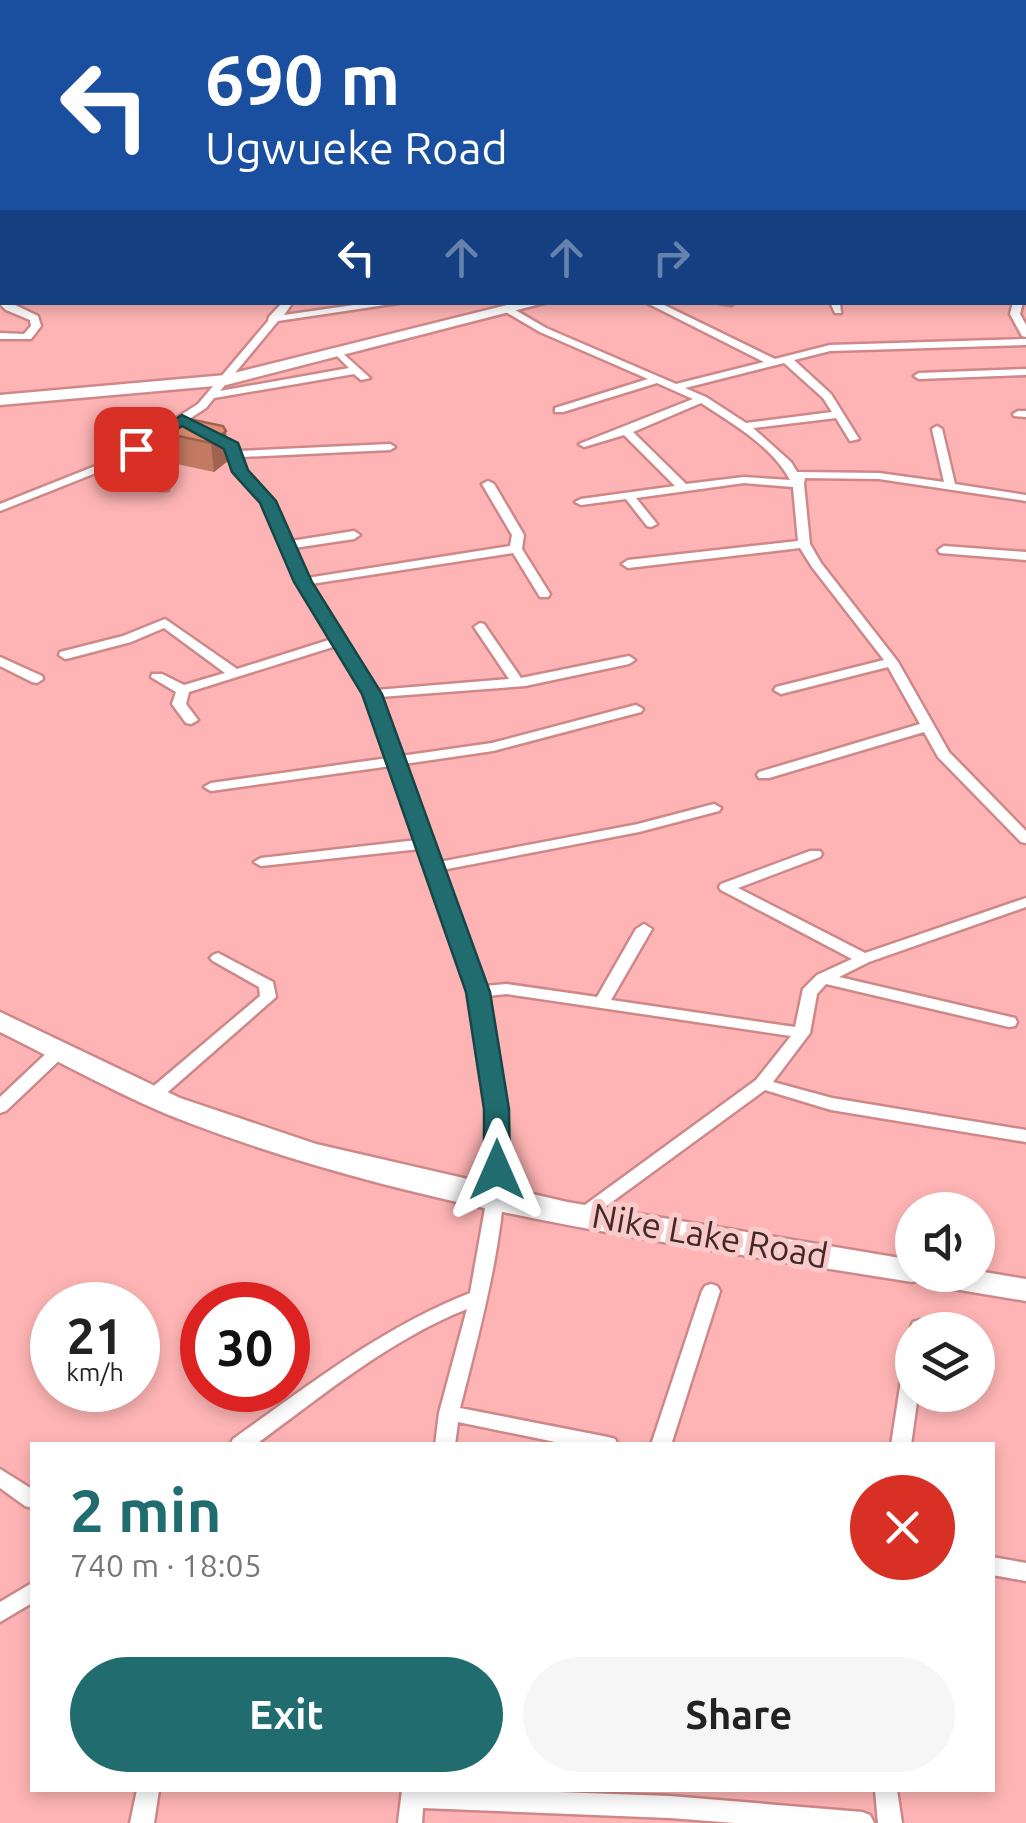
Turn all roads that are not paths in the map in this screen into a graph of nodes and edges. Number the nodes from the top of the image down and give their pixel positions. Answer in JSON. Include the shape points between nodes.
{"nodes":[{"id":1,"x":6,"y":305,"type":"edge"},
{"id":2,"x":286,"y":305,"type":"edge"},
{"id":3,"x":377,"y":305,"type":"edge"},
{"id":4,"x":522,"y":305,"type":"edge"},
{"id":5,"x":528,"y":305,"type":"edge"},
{"id":6,"x":655,"y":305,"type":"edge"},
{"id":7,"x":1017,"y":305,"type":"edge"},
{"id":8,"x":509,"y":310,"type":"junction"},
{"id":9,"x":272,"y":318,"type":"junction"},
{"id":10,"x":1026,"y":334,"type":"edge"},
{"id":11,"x":0,"y":336,"type":"edge"},
{"id":12,"x":1026,"y":342,"type":"edge"},
{"id":13,"x":340,"y":353,"type":"junction"},
{"id":14,"x":784,"y":358,"type":"junction"},
{"id":15,"x":771,"y":361,"type":"junction"},
{"id":16,"x":1026,"y":372,"type":"edge"},
{"id":17,"x":918,"y":376,"type":"dead end"},
{"id":18,"x":660,"y":379,"type":"junction"},
{"id":19,"x":222,"y":385,"type":"junction"},
{"id":20,"x":676,"y":387,"type":"junction"},
{"id":21,"x":0,"y":399,"type":"edge"},
{"id":22,"x":702,"y":400,"type":"junction"},
{"id":23,"x":559,"y":410,"type":"dead end"},
{"id":24,"x":836,"y":415,"type":"junction"},
{"id":25,"x":182,"y":420,"type":"junction"},
{"id":26,"x":744,"y":426,"type":"junction"},
{"id":27,"x":937,"y":429,"type":"dead end"},
{"id":28,"x":626,"y":431,"type":"junction"},
{"id":29,"x":854,"y":439,"type":"dead end"},
{"id":30,"x":584,"y":444,"type":"dead end"},
{"id":31,"x":390,"y":448,"type":"dead end"},
{"id":32,"x":238,"y":454,"type":"junction"},
{"id":33,"x":117,"y":461,"type":"junction"},
{"id":34,"x":488,"y":484,"type":"dead end"},
{"id":35,"x":798,"y":484,"type":"junction"},
{"id":36,"x":950,"y":484,"type":"junction"},
{"id":37,"x":164,"y":488,"type":"dead end"},
{"id":38,"x":684,"y":488,"type":"junction"},
{"id":39,"x":628,"y":495,"type":"junction"},
{"id":40,"x":1026,"y":498,"type":"edge"},
{"id":41,"x":581,"y":502,"type":"dead end"},
{"id":42,"x":0,"y":508,"type":"edge"},
{"id":43,"x":651,"y":524,"type":"dead end"},
{"id":44,"x":354,"y":535,"type":"dead end"},
{"id":45,"x":289,"y":544,"type":"junction"},
{"id":46,"x":804,"y":544,"type":"junction"},
{"id":47,"x":516,"y":549,"type":"junction"},
{"id":48,"x":944,"y":550,"type":"dead end"},
{"id":49,"x":1026,"y":556,"type":"edge"},
{"id":50,"x":628,"y":564,"type":"dead end"},
{"id":51,"x":303,"y":582,"type":"junction"},
{"id":52,"x":544,"y":594,"type":"dead end"},
{"id":53,"x":480,"y":627,"type":"dead end"},
{"id":54,"x":339,"y":641,"type":"junction"},
{"id":55,"x":65,"y":655,"type":"dead end"},
{"id":56,"x":629,"y":660,"type":"dead end"},
{"id":57,"x":0,"y":661,"type":"edge"},
{"id":58,"x":892,"y":662,"type":"junction"},
{"id":59,"x":234,"y":672,"type":"junction"},
{"id":60,"x":157,"y":678,"type":"dead end"},
{"id":61,"x":37,"y":679,"type":"dead end"},
{"id":62,"x":517,"y":682,"type":"junction"},
{"id":63,"x":183,"y":690,"type":"junction"},
{"id":64,"x":782,"y":690,"type":"dead end"},
{"id":65,"x":372,"y":694,"type":"junction"},
{"id":66,"x":636,"y":709,"type":"dead end"},
{"id":67,"x":191,"y":720,"type":"dead end"},
{"id":68,"x":928,"y":726,"type":"junction"},
{"id":69,"x":394,"y":762,"type":"junction"},
{"id":70,"x":764,"y":775,"type":"dead end"},
{"id":71,"x":211,"y":787,"type":"dead end"},
{"id":72,"x":714,"y":808,"type":"dead end"},
{"id":73,"x":1026,"y":839,"type":"edge"},
{"id":74,"x":423,"y":844,"type":"junction"},
{"id":75,"x":814,"y":854,"type":"dead end"},
{"id":76,"x":260,"y":862,"type":"dead end"},
{"id":77,"x":434,"y":868,"type":"junction"},
{"id":78,"x":1026,"y":902,"type":"edge"},
{"id":79,"x":644,"y":929,"type":"dead end"},
{"id":80,"x":218,"y":958,"type":"dead end"},
{"id":81,"x":864,"y":959,"type":"junction"},
{"id":82,"x":823,"y":978,"type":"junction"},
{"id":83,"x":478,"y":992,"type":"junction"},
{"id":84,"x":602,"y":1002,"type":"junction"},
{"id":85,"x":0,"y":1021,"type":"edge"},
{"id":86,"x":1009,"y":1022,"type":"dead end"},
{"id":87,"x":802,"y":1032,"type":"junction"},
{"id":88,"x":60,"y":1050,"type":"junction"},
{"id":89,"x":762,"y":1084,"type":"junction"},
{"id":90,"x":154,"y":1094,"type":"junction"},
{"id":91,"x":0,"y":1107,"type":"edge"},
{"id":92,"x":1020,"y":1135,"type":"edge"},
{"id":93,"x":496,"y":1197,"type":"junction"},
{"id":94,"x":584,"y":1214,"type":"junction"},
{"id":95,"x":895,"y":1268,"type":"edge"},
{"id":96,"x":995,"y":1285,"type":"edge"},
{"id":97,"x":482,"y":1287,"type":"junction"},
{"id":98,"x":1026,"y":1290,"type":"edge"},
{"id":99,"x":711,"y":1291,"type":"dead end"},
{"id":100,"x":906,"y":1412,"type":"edge"},
{"id":101,"x":448,"y":1413,"type":"junction"},
{"id":102,"x":244,"y":1442,"type":"edge"},
{"id":103,"x":445,"y":1442,"type":"edge"},
{"id":104,"x":593,"y":1442,"type":"edge"},
{"id":105,"x":661,"y":1442,"type":"edge"},
{"id":106,"x":901,"y":1442,"type":"edge"},
{"id":107,"x":0,"y":1477,"type":"edge"},
{"id":108,"x":30,"y":1499,"type":"edge"},
{"id":109,"x":995,"y":1567,"type":"edge"},
{"id":110,"x":1026,"y":1572,"type":"edge"},
{"id":111,"x":30,"y":1593,"type":"edge"},
{"id":112,"x":0,"y":1613,"type":"edge"},
{"id":113,"x":148,"y":1792,"type":"edge"},
{"id":114,"x":886,"y":1792,"type":"edge"},
{"id":115,"x":413,"y":1794,"type":"edge"},
{"id":116,"x":670,"y":1815,"type":"edge"},
{"id":117,"x":142,"y":1823,"type":"edge"},
{"id":118,"x":410,"y":1823,"type":"edge"},
{"id":119,"x":862,"y":1823,"type":"edge"},
{"id":120,"x":890,"y":1823,"type":"edge"}],
"edges":[{"from":1,"to":11,"type":"street","via":[[35,318],[36,326],[27,338]]},
{"from":2,"to":9,"type":"street"},
{"from":3,"to":9,"type":"street"},
{"from":4,"to":8,"type":"main road"},
{"from":5,"to":8,"type":"main road"},
{"from":6,"to":15,"type":"street"},
{"from":7,"to":10,"type":"street"},
{"from":8,"to":13,"type":"main road"},
{"from":8,"to":18,"type":"street"},
{"from":9,"to":19,"type":"street"},
{"from":12,"to":14,"type":"street","via":[[864,345]]},
{"from":13,"to":19,"type":"main road"},
{"from":13,"to":19,"type":"street","via":[[361,374]]},
{"from":14,"to":15,"type":"street"},
{"from":14,"to":24,"type":"street","via":[[816,383]]},
{"from":15,"to":20,"type":"street"},
{"from":16,"to":17,"type":"street"},
{"from":18,"to":20,"type":"street"},
{"from":18,"to":23,"type":"street"},
{"from":19,"to":21,"type":"main road"},
{"from":19,"to":25,"type":"street"},
{"from":20,"to":22,"type":"street"},
{"from":22,"to":26,"type":"street"},
{"from":22,"to":28,"type":"street"},
{"from":24,"to":26,"type":"street"},
{"from":24,"to":29,"type":"street"},
{"from":25,"to":32,"type":"street"},
{"from":25,"to":33,"type":"street"},
{"from":26,"to":35,"type":"street","via":[[787,464]]},
{"from":27,"to":36,"type":"street"},
{"from":28,"to":30,"type":"street"},
{"from":28,"to":38,"type":"street"},
{"from":31,"to":32,"type":"street"},
{"from":32,"to":45,"type":"street","via":[[240,472],[268,501]]},
{"from":33,"to":37,"type":"street"},
{"from":33,"to":42,"type":"street"},
{"from":34,"to":47,"type":"street","via":[[518,535]]},
{"from":35,"to":36,"type":"street","via":[[800,474]]},
{"from":35,"to":38,"type":"street","via":[[744,480]]},
{"from":35,"to":46,"type":"street"},
{"from":36,"to":40,"type":"street"},
{"from":38,"to":39,"type":"street"},
{"from":39,"to":41,"type":"street"},
{"from":39,"to":43,"type":"street"},
{"from":44,"to":45,"type":"street"},
{"from":45,"to":51,"type":"street"},
{"from":46,"to":50,"type":"street"},
{"from":46,"to":58,"type":"street"},
{"from":47,"to":51,"type":"street"},
{"from":47,"to":52,"type":"street"},
{"from":48,"to":49,"type":"street"},
{"from":51,"to":54,"type":"street"},
{"from":53,"to":62,"type":"street"},
{"from":54,"to":59,"type":"street"},
{"from":54,"to":65,"type":"street"},
{"from":55,"to":59,"type":"street","via":[[165,622]]},
{"from":56,"to":62,"type":"street"},
{"from":57,"to":61,"type":"street"},
{"from":58,"to":64,"type":"street"},
{"from":58,"to":68,"type":"street"},
{"from":59,"to":63,"type":"street"},
{"from":60,"to":63,"type":"street"},
{"from":62,"to":65,"type":"street"},
{"from":63,"to":67,"type":"street","via":[[179,704]]},
{"from":65,"to":69,"type":"street"},
{"from":66,"to":69,"type":"street","via":[[493,747]]},
{"from":68,"to":70,"type":"street"},
{"from":68,"to":73,"type":"street","via":[[943,754]]},
{"from":69,"to":71,"type":"street"},
{"from":69,"to":74,"type":"street"},
{"from":72,"to":77,"type":"street"},
{"from":74,"to":76,"type":"street"},
{"from":74,"to":77,"type":"street"},
{"from":75,"to":81,"type":"street","via":[[726,887]]},
{"from":77,"to":83,"type":"street"},
{"from":78,"to":81,"type":"street"},
{"from":79,"to":84,"type":"street"},
{"from":80,"to":90,"type":"street","via":[[267,985],[268,997]]},
{"from":81,"to":82,"type":"street"},
{"from":82,"to":86,"type":"street"},
{"from":82,"to":87,"type":"street","via":[[809,993]]},
{"from":83,"to":84,"type":"street","via":[[507,989]]},
{"from":83,"to":93,"type":"street","via":[[497,1109]]},
{"from":84,"to":87,"type":"street"},
{"from":85,"to":88,"type":"main road","name":"Nike Lake Road"},
{"from":87,"to":89,"type":"street"},
{"from":88,"to":90,"type":"main road","name":"Nike Lake Road"},
{"from":88,"to":91,"type":"street"},
{"from":89,"to":92,"type":"street","via":[[831,1104]]},
{"from":89,"to":94,"type":"street"},
{"from":90,"to":93,"type":"main road","name":"Nike Lake Road","via":[[224,1125],[364,1168]]},
{"from":93,"to":94,"type":"main road","name":"Nike Lake Road"},
{"from":93,"to":97,"type":"street"},
{"from":94,"to":95,"type":"main road","name":"Nike Lake Road"},
{"from":96,"to":98,"type":"main road"},
{"from":97,"to":101,"type":"street"},
{"from":97,"to":102,"type":"street","via":[[478,1297],[436,1314]]},
{"from":99,"to":105,"type":"street"},
{"from":100,"to":106,"type":"street"},
{"from":101,"to":103,"type":"street"},
{"from":101,"to":104,"type":"street"},
{"from":107,"to":108,"type":"street"},
{"from":109,"to":110,"type":"street"},
{"from":111,"to":112,"type":"street"},
{"from":113,"to":117,"type":"street"},
{"from":114,"to":120,"type":"street"},
{"from":115,"to":116,"type":"street"},
{"from":115,"to":118,"type":"street"},
{"from":116,"to":119,"type":"street"}]}
